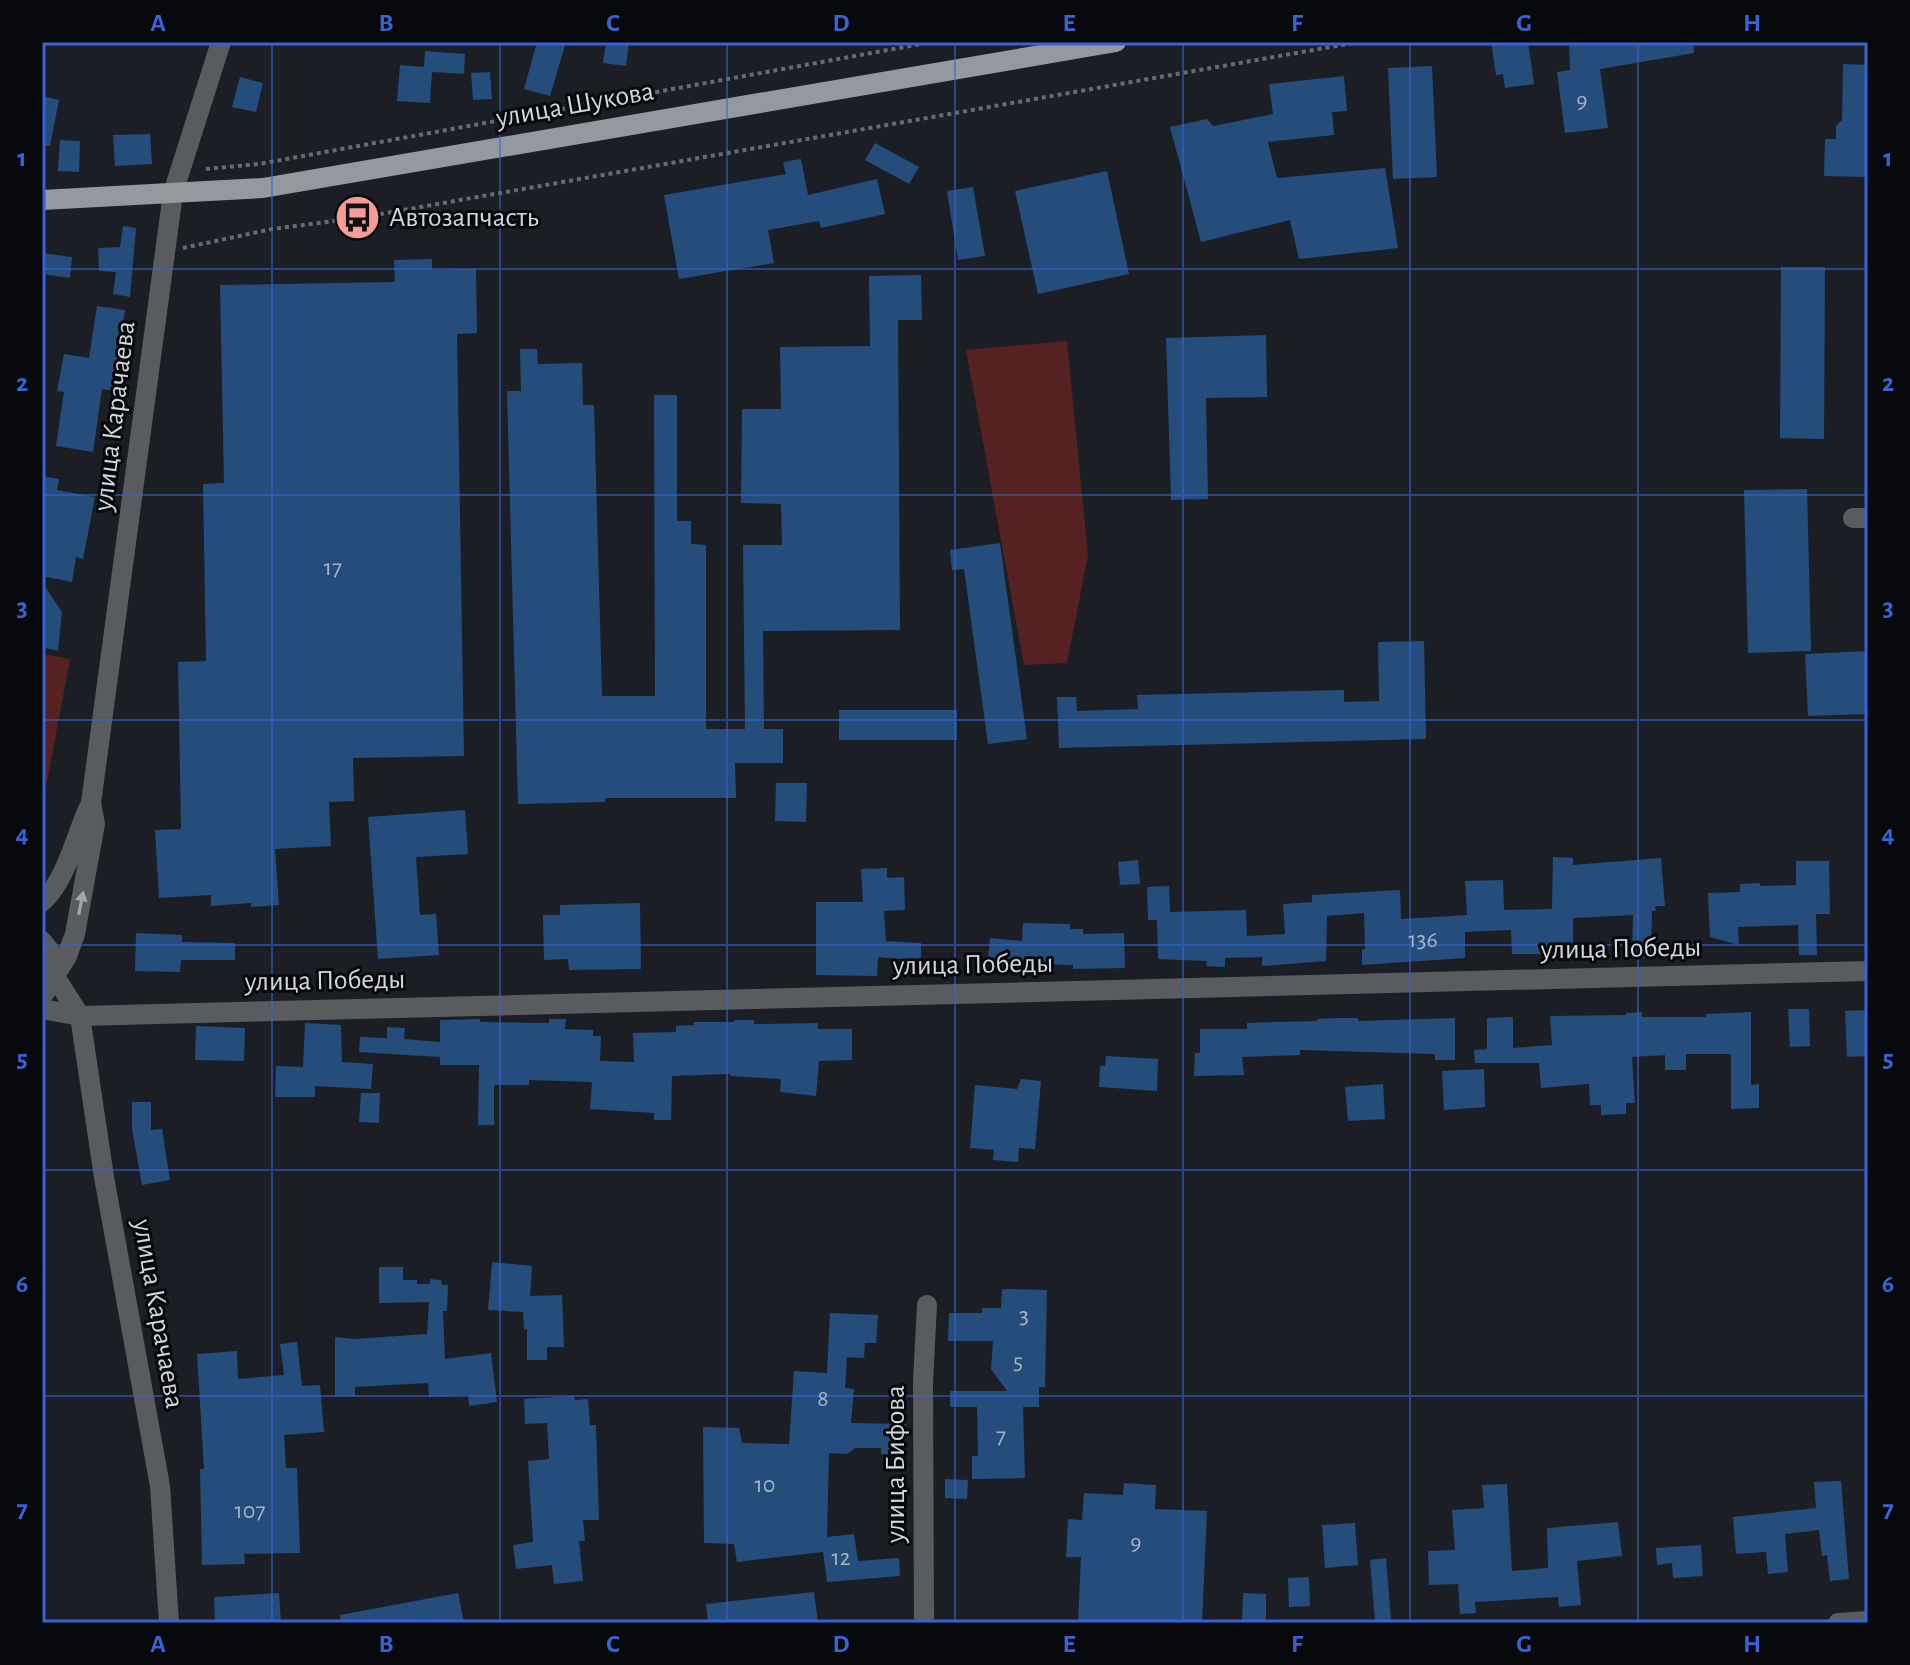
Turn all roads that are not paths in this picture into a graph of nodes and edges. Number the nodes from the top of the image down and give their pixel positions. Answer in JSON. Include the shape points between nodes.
{"nodes":[{"id":1,"x":221,"y":42,"type":"edge"},
{"id":2,"x":1116,"y":42,"type":"edge"},
{"id":3,"x":1038,"y":48,"type":"edge"},
{"id":4,"x":173,"y":193,"type":"junction"},
{"id":5,"x":42,"y":200,"type":"edge"},
{"id":6,"x":91,"y":803,"type":"junction"},
{"id":7,"x":42,"y":902,"type":"edge"},
{"id":8,"x":42,"y":941,"type":"edge"},
{"id":9,"x":1868,"y":971,"type":"edge"},
{"id":10,"x":54,"y":975,"type":"junction"},
{"id":11,"x":42,"y":997,"type":"edge"},
{"id":12,"x":42,"y":1009,"type":"edge"},
{"id":13,"x":80,"y":1016,"type":"junction"},
{"id":14,"x":927,"y":1305,"type":"dead end"},
{"id":15,"x":1868,"y":1621,"type":"edge"},
{"id":16,"x":169,"y":1623,"type":"edge"},
{"id":17,"x":924,"y":1623,"type":"edge"},
{"id":18,"x":1838,"y":1623,"type":"edge"}],
"edges":[{"from":1,"to":4,"type":"street","name":"улица Карачаева"},
{"from":2,"to":3,"type":"main road","name":"улица Шукова"},
{"from":3,"to":4,"type":"main road","name":"улица Шукова","via":[[263,188]]},
{"from":4,"to":5,"type":"main road","name":"улица Шукова"},
{"from":4,"to":6,"type":"street","name":"улица Карачаева"},
{"from":6,"to":7,"type":"street","via":[[63,872]]},
{"from":10,"to":6,"type":"street","one_way":true,"via":[[75,934],[95,824]]},
{"from":8,"to":10,"type":"street","via":[[55,965]]},
{"from":9,"to":13,"type":"street","name":"улица Победы"},
{"from":10,"to":11,"type":"street"},
{"from":10,"to":13,"type":"street"},
{"from":12,"to":13,"type":"street","name":"улица Победы"},
{"from":13,"to":16,"type":"street","name":"улица Карачаева","via":[[160,1486]]},
{"from":14,"to":17,"type":"street","name":"улица Бифова"},
{"from":15,"to":18,"type":"street"}]}
